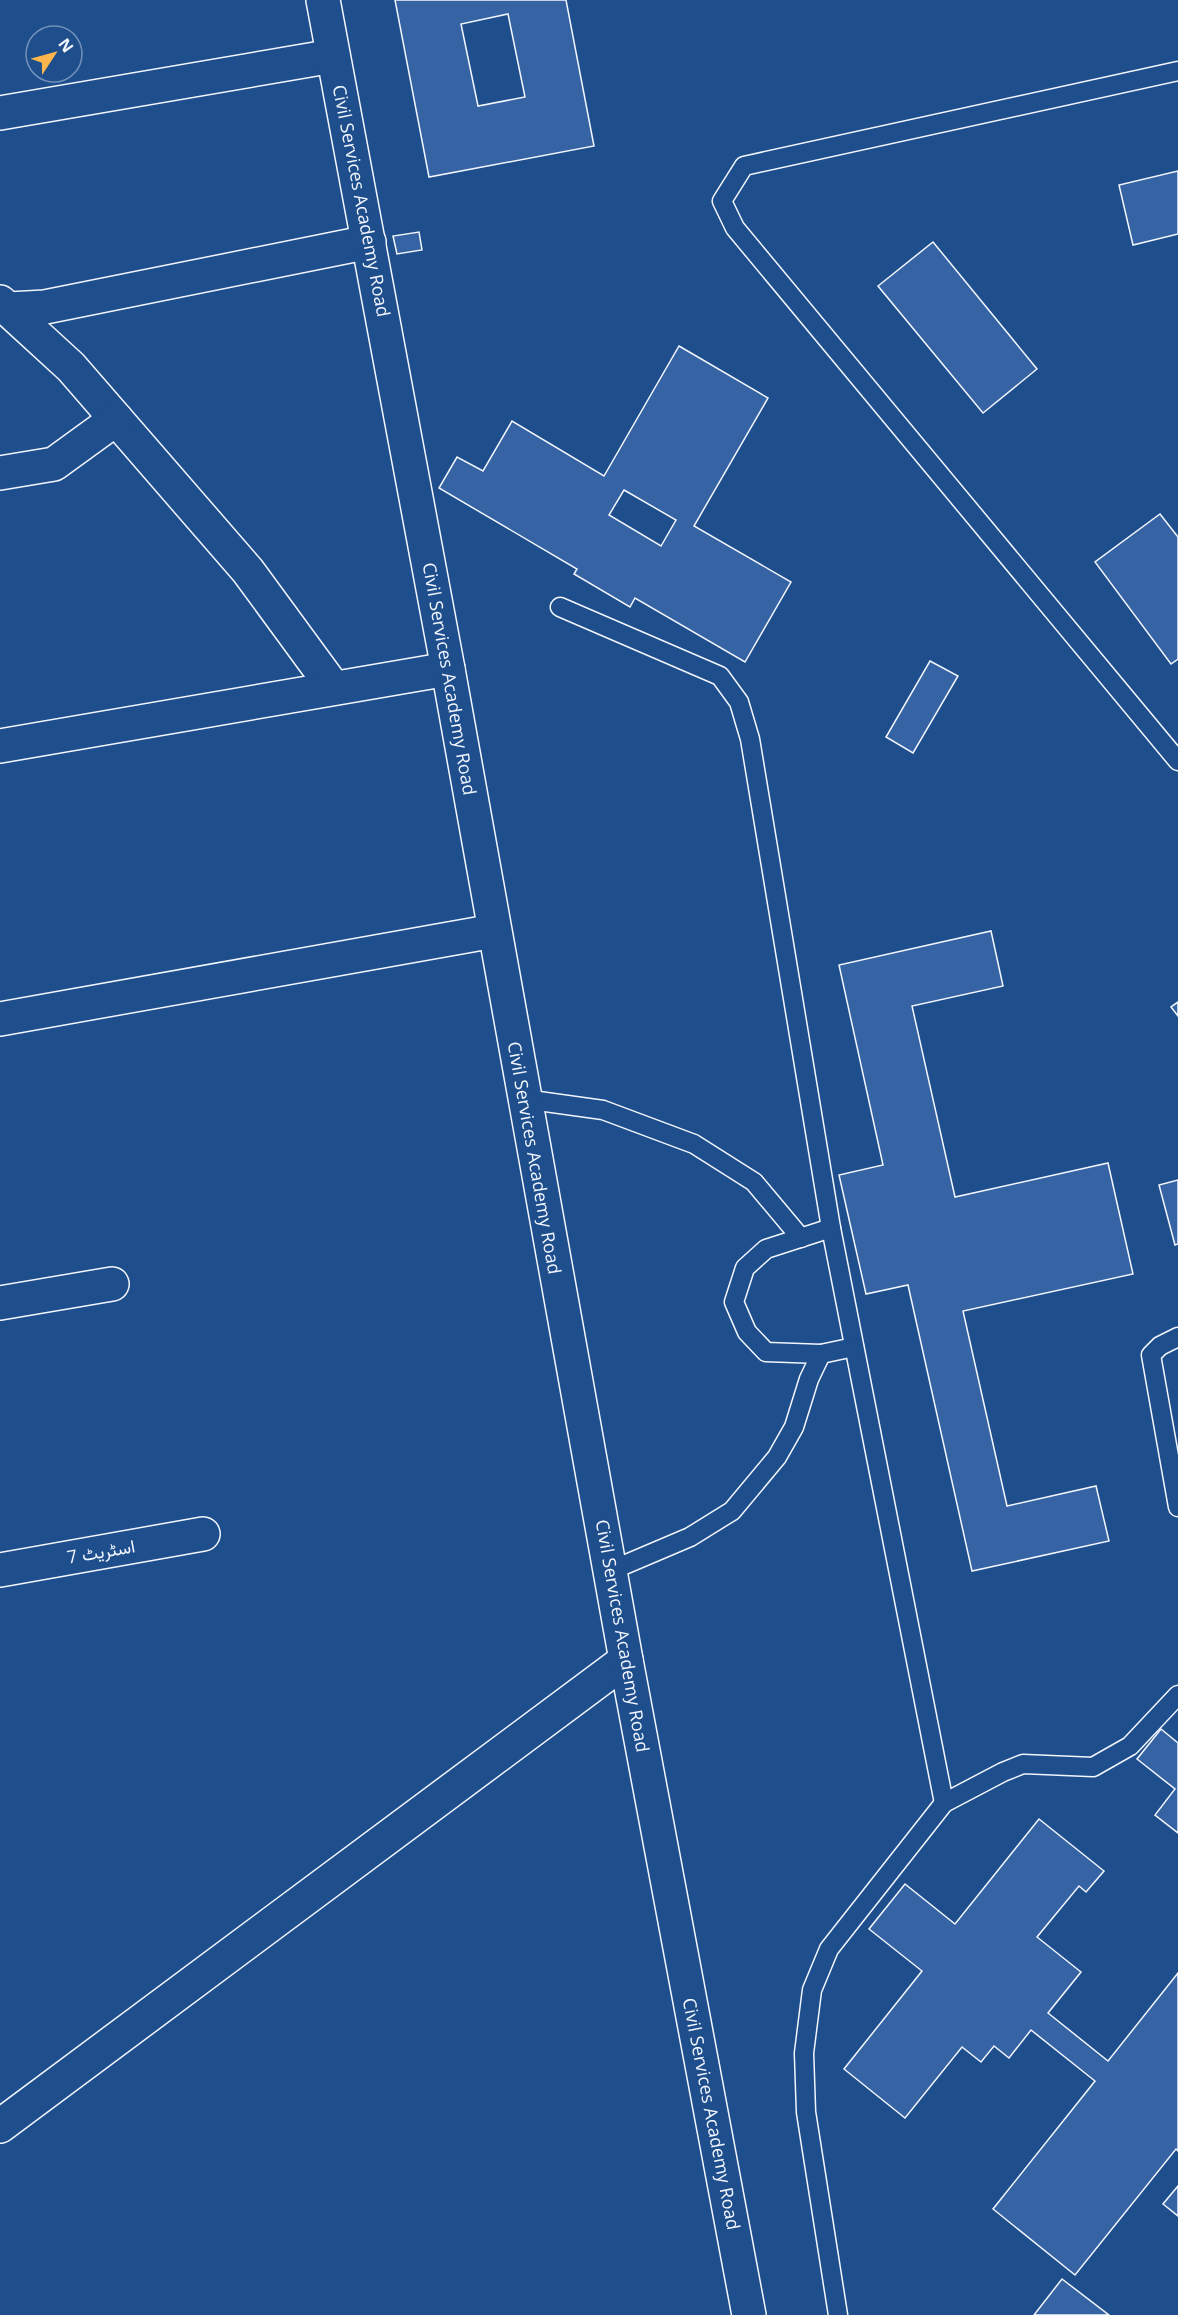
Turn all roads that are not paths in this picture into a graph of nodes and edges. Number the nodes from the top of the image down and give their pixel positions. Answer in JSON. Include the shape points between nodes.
{"nodes":[{"id":1,"x":323,"y":0,"type":"edge"},
{"id":2,"x":333,"y":56,"type":"junction"},
{"id":3,"x":1178,"y":71,"type":"edge"},
{"id":4,"x":0,"y":113,"type":"edge"},
{"id":5,"x":369,"y":242,"type":"junction"},
{"id":6,"x":4,"y":305,"type":"edge"},
{"id":7,"x":116,"y":419,"type":"junction"},
{"id":8,"x":0,"y":473,"type":"edge"},
{"id":9,"x":560,"y":607,"type":"dead end"},
{"id":10,"x":448,"y":669,"type":"junction"},
{"id":11,"x":333,"y":687,"type":"junction"},
{"id":12,"x":0,"y":746,"type":"edge"},
{"id":13,"x":1178,"y":761,"type":"edge"},
{"id":14,"x":494,"y":931,"type":"junction"},
{"id":15,"x":0,"y":1019,"type":"edge"},
{"id":16,"x":524,"y":1099,"type":"junction"},
{"id":17,"x":831,"y":1228,"type":"junction"},
{"id":18,"x":801,"y":1238,"type":"junction"},
{"id":19,"x":112,"y":1284,"type":"dead end"},
{"id":20,"x":0,"y":1303,"type":"edge"},
{"id":21,"x":1178,"y":1337,"type":"edge"},
{"id":22,"x":854,"y":1347,"type":"junction"},
{"id":23,"x":821,"y":1354,"type":"junction"},
{"id":24,"x":1178,"y":1507,"type":"edge"},
{"id":25,"x":203,"y":1534,"type":"dead end"},
{"id":26,"x":0,"y":1570,"type":"edge"},
{"id":27,"x":610,"y":1571,"type":"junction"},
{"id":28,"x":626,"y":1660,"type":"junction"},
{"id":29,"x":1178,"y":1695,"type":"edge"},
{"id":30,"x":944,"y":1803,"type":"junction"},
{"id":31,"x":0,"y":2126,"type":"edge"},
{"id":32,"x":749,"y":2315,"type":"edge"},
{"id":33,"x":838,"y":2315,"type":"edge"}],
"edges":[{"from":1,"to":2,"type":"street","name":"Civil Services Academy Road"},
{"from":2,"to":4,"type":"street"},
{"from":2,"to":5,"type":"street","name":"Civil Services Academy Road"},
{"from":3,"to":13,"type":"lane","via":[[744,166],[722,201],[735,228]]},
{"from":5,"to":6,"type":"street","via":[[45,307]]},
{"from":5,"to":10,"type":"street","name":"Civil Services Academy Road"},
{"from":6,"to":7,"type":"street","via":[[71,366]]},
{"from":7,"to":8,"type":"street","via":[[54,464]]},
{"from":7,"to":11,"type":"street","via":[[248,571]]},
{"from":9,"to":17,"type":"lane","via":[[720,676],[740,702],[750,739]]},
{"from":10,"to":11,"type":"street"},
{"from":10,"to":14,"type":"street","name":"Civil Services Academy Road"},
{"from":11,"to":12,"type":"street"},
{"from":14,"to":15,"type":"street"},
{"from":14,"to":16,"type":"street","name":"Civil Services Academy Road"},
{"from":16,"to":18,"type":"lane","via":[[603,1110],[694,1144],[754,1182]]},
{"from":16,"to":27,"type":"street","name":"Civil Services Academy Road"},
{"from":17,"to":18,"type":"lane"},
{"from":17,"to":22,"type":"lane"},
{"from":18,"to":23,"type":"lane","via":[[766,1249],[745,1268],[734,1302],[747,1332],[766,1352]]},
{"from":19,"to":20,"type":"street"},
{"from":21,"to":24,"type":"lane","via":[[1151,1355]]},
{"from":22,"to":23,"type":"lane"},
{"from":22,"to":30,"type":"lane"},
{"from":23,"to":27,"type":"lane","via":[[794,1426],[777,1457],[732,1511],[690,1538]]},
{"from":25,"to":26,"type":"street","name":"اسٹریٹ 7"},
{"from":27,"to":28,"type":"street","name":"Civil Services Academy Road"},
{"from":28,"to":31,"type":"street"},
{"from":28,"to":32,"type":"street","name":"Civil Services Academy Road"},
{"from":29,"to":30,"type":"lane","via":[[1130,1746],[1093,1767],[1023,1764]]},
{"from":30,"to":33,"type":"lane","via":[[829,1949],[813,1990],[804,2053],[806,2112]]}]}
